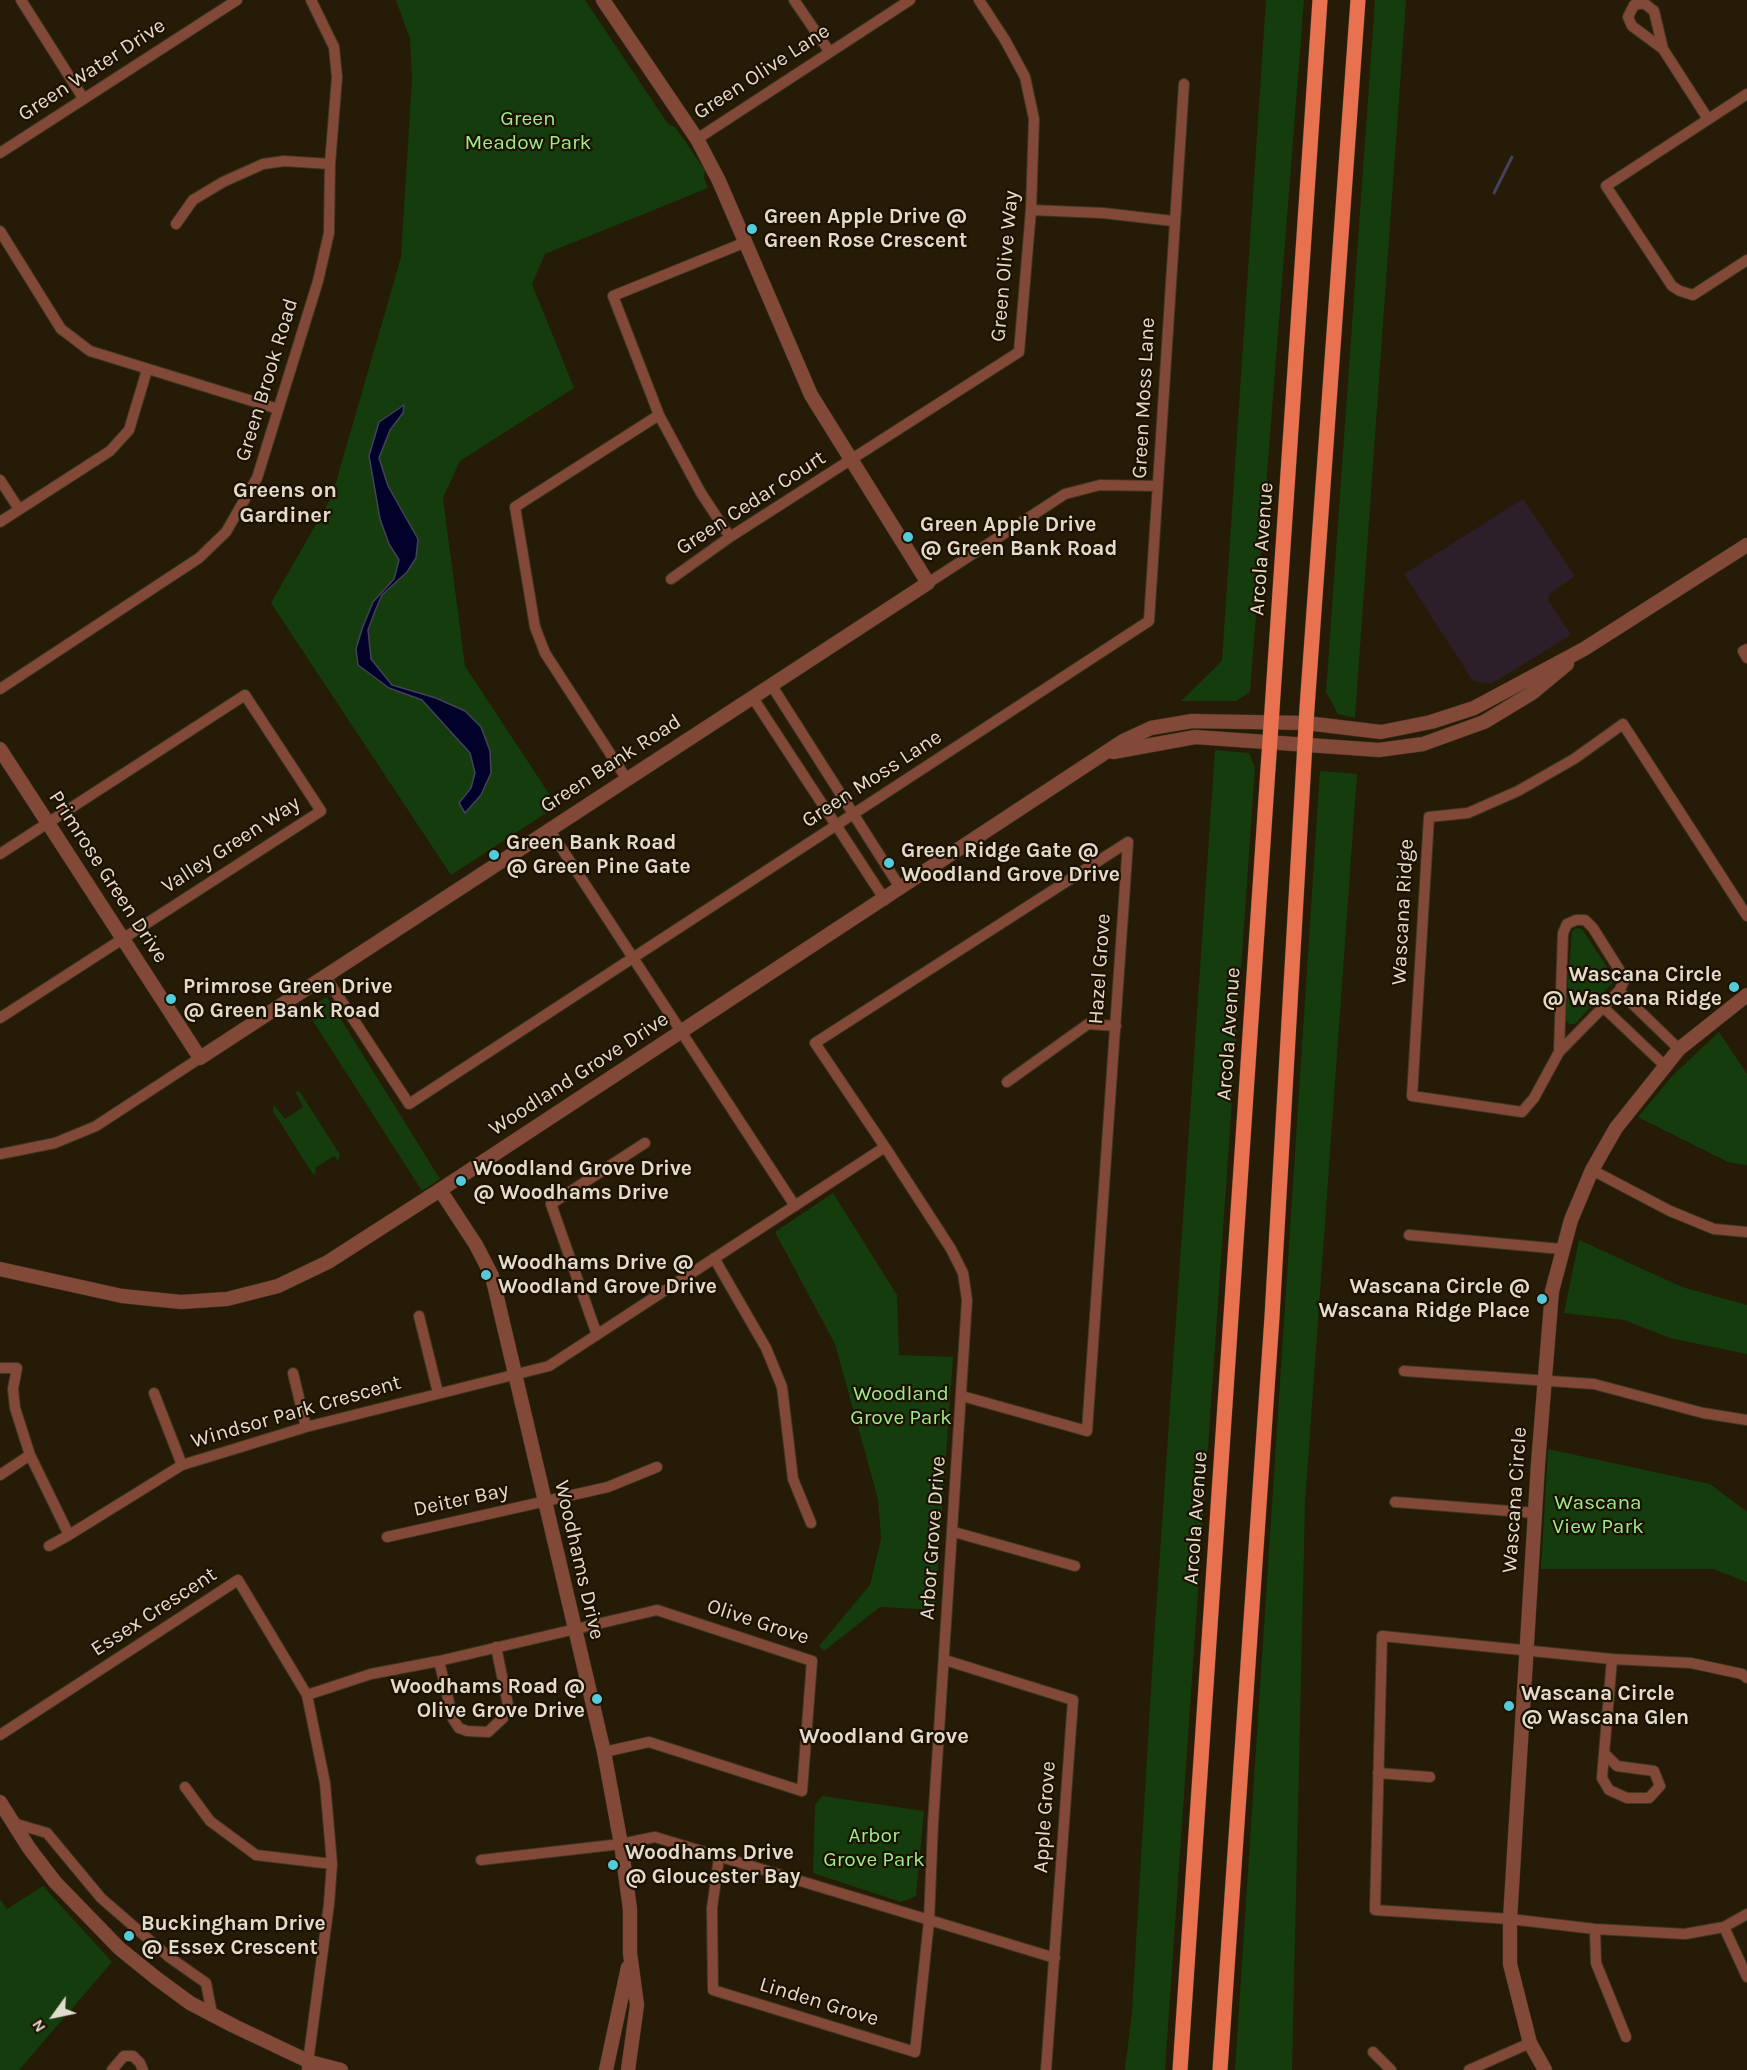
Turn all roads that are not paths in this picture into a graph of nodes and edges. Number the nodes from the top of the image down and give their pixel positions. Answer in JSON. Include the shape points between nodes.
{"nodes":[{"id":1,"x":21,"y":0,"type":"edge"},
{"id":2,"x":237,"y":0,"type":"edge"},
{"id":3,"x":311,"y":0,"type":"edge"},
{"id":4,"x":603,"y":0,"type":"edge"},
{"id":5,"x":794,"y":0,"type":"edge"},
{"id":6,"x":910,"y":0,"type":"edge"},
{"id":7,"x":979,"y":0,"type":"edge"},
{"id":8,"x":1320,"y":0,"type":"edge"},
{"id":9,"x":1358,"y":0,"type":"edge"},
{"id":10,"x":1664,"y":49,"type":"dead end"},
{"id":11,"x":829,"y":51,"type":"junction"},
{"id":12,"x":1184,"y":84,"type":"dead end"},
{"id":13,"x":1747,"y":94,"type":"edge"},
{"id":14,"x":83,"y":98,"type":"junction"},
{"id":15,"x":1708,"y":119,"type":"junction"},
{"id":16,"x":697,"y":139,"type":"junction"},
{"id":17,"x":0,"y":153,"type":"edge"},
{"id":18,"x":330,"y":164,"type":"junction"},
{"id":19,"x":1031,"y":210,"type":"junction"},
{"id":20,"x":1173,"y":221,"type":"junction"},
{"id":21,"x":176,"y":224,"type":"dead end"},
{"id":22,"x":0,"y":231,"type":"edge"},
{"id":23,"x":746,"y":242,"type":"junction"},
{"id":24,"x":1747,"y":260,"type":"edge"},
{"id":25,"x":147,"y":370,"type":"junction"},
{"id":26,"x":278,"y":409,"type":"junction"},
{"id":27,"x":659,"y":415,"type":"junction"},
{"id":28,"x":852,"y":460,"type":"junction"},
{"id":29,"x":0,"y":480,"type":"edge"},
{"id":30,"x":1158,"y":486,"type":"junction"},
{"id":31,"x":19,"y":509,"type":"junction"},
{"id":32,"x":0,"y":522,"type":"edge"},
{"id":33,"x":730,"y":537,"type":"junction"},
{"id":34,"x":1747,"y":544,"type":"edge"},
{"id":35,"x":671,"y":579,"type":"dead end"},
{"id":36,"x":928,"y":583,"type":"junction"},
{"id":37,"x":1584,"y":649,"type":"junction"},
{"id":38,"x":1747,"y":649,"type":"edge"},
{"id":39,"x":1747,"y":658,"type":"edge"},
{"id":40,"x":772,"y":686,"type":"junction"},
{"id":41,"x":0,"y":689,"type":"edge"},
{"id":42,"x":753,"y":698,"type":"junction"},
{"id":43,"x":1270,"y":723,"type":"junction"},
{"id":44,"x":1306,"y":723,"type":"junction"},
{"id":45,"x":1269,"y":741,"type":"junction"},
{"id":46,"x":1305,"y":742,"type":"junction"},
{"id":47,"x":0,"y":749,"type":"edge"},
{"id":48,"x":1104,"y":753,"type":"junction"},
{"id":49,"x":626,"y":778,"type":"junction"},
{"id":50,"x":855,"y":813,"type":"junction"},
{"id":51,"x":48,"y":823,"type":"junction"},
{"id":52,"x":836,"y":825,"type":"junction"},
{"id":53,"x":549,"y":829,"type":"junction"},
{"id":54,"x":0,"y":854,"type":"edge"},
{"id":55,"x":901,"y":889,"type":"junction"},
{"id":56,"x":885,"y":900,"type":"junction"},
{"id":57,"x":1747,"y":916,"type":"edge"},
{"id":58,"x":122,"y":939,"type":"junction"},
{"id":59,"x":634,"y":959,"type":"junction"},
{"id":60,"x":325,"y":976,"type":"junction"},
{"id":61,"x":1620,"y":991,"type":"junction"},
{"id":62,"x":1747,"y":995,"type":"edge"},
{"id":63,"x":1603,"y":1007,"type":"junction"},
{"id":64,"x":0,"y":1018,"type":"edge"},
{"id":65,"x":1116,"y":1026,"type":"junction"},
{"id":66,"x":681,"y":1031,"type":"junction"},
{"id":67,"x":1679,"y":1049,"type":"junction"},
{"id":68,"x":1559,"y":1052,"type":"junction"},
{"id":69,"x":200,"y":1058,"type":"junction"},
{"id":70,"x":1664,"y":1065,"type":"junction"},
{"id":71,"x":1007,"y":1082,"type":"dead end"},
{"id":72,"x":645,"y":1143,"type":"dead end"},
{"id":73,"x":885,"y":1147,"type":"junction"},
{"id":74,"x":0,"y":1154,"type":"edge"},
{"id":75,"x":1592,"y":1170,"type":"junction"},
{"id":76,"x":440,"y":1190,"type":"junction"},
{"id":77,"x":795,"y":1206,"type":"junction"},
{"id":78,"x":1747,"y":1232,"type":"edge"},
{"id":79,"x":1409,"y":1235,"type":"dead end"},
{"id":80,"x":1561,"y":1249,"type":"junction"},
{"id":81,"x":714,"y":1258,"type":"junction"},
{"id":82,"x":0,"y":1269,"type":"edge"},
{"id":83,"x":418,"y":1316,"type":"dead end"},
{"id":84,"x":597,"y":1335,"type":"junction"},
{"id":85,"x":0,"y":1368,"type":"edge"},
{"id":86,"x":1404,"y":1371,"type":"dead end"},
{"id":87,"x":293,"y":1373,"type":"dead end"},
{"id":88,"x":515,"y":1373,"type":"junction"},
{"id":89,"x":1544,"y":1381,"type":"junction"},
{"id":90,"x":154,"y":1393,"type":"dead end"},
{"id":91,"x":438,"y":1393,"type":"junction"},
{"id":92,"x":962,"y":1396,"type":"junction"},
{"id":93,"x":1747,"y":1420,"type":"edge"},
{"id":94,"x":306,"y":1427,"type":"junction"},
{"id":95,"x":30,"y":1455,"type":"junction"},
{"id":96,"x":182,"y":1465,"type":"junction"},
{"id":97,"x":657,"y":1467,"type":"dead end"},
{"id":98,"x":0,"y":1475,"type":"edge"},
{"id":99,"x":544,"y":1502,"type":"junction"},
{"id":100,"x":1395,"y":1502,"type":"dead end"},
{"id":101,"x":1535,"y":1513,"type":"junction"},
{"id":102,"x":811,"y":1523,"type":"dead end"},
{"id":103,"x":954,"y":1532,"type":"junction"},
{"id":104,"x":69,"y":1535,"type":"junction"},
{"id":105,"x":387,"y":1537,"type":"dead end"},
{"id":106,"x":49,"y":1546,"type":"dead end"},
{"id":107,"x":1075,"y":1566,"type":"dead end"},
{"id":108,"x":573,"y":1628,"type":"junction"},
{"id":109,"x":496,"y":1647,"type":"junction"},
{"id":110,"x":1528,"y":1649,"type":"junction"},
{"id":111,"x":1612,"y":1659,"type":"junction"},
{"id":112,"x":945,"y":1660,"type":"junction"},
{"id":113,"x":439,"y":1661,"type":"junction"},
{"id":114,"x":1747,"y":1678,"type":"edge"},
{"id":115,"x":307,"y":1695,"type":"junction"},
{"id":116,"x":0,"y":1735,"type":"edge"},
{"id":117,"x":604,"y":1752,"type":"junction"},
{"id":118,"x":1605,"y":1754,"type":"junction"},
{"id":119,"x":1377,"y":1773,"type":"junction"},
{"id":120,"x":1430,"y":1777,"type":"dead end"},
{"id":121,"x":185,"y":1786,"type":"dead end"},
{"id":122,"x":0,"y":1802,"type":"edge"},
{"id":123,"x":13,"y":1823,"type":"junction"},
{"id":124,"x":621,"y":1844,"type":"junction"},
{"id":125,"x":719,"y":1858,"type":"junction"},
{"id":126,"x":481,"y":1860,"type":"dead end"},
{"id":127,"x":332,"y":1864,"type":"junction"},
{"id":128,"x":1747,"y":1914,"type":"edge"},
{"id":129,"x":1510,"y":1919,"type":"junction"},
{"id":130,"x":930,"y":1921,"type":"junction"},
{"id":131,"x":1724,"y":1927,"type":"junction"},
{"id":132,"x":1595,"y":1929,"type":"junction"},
{"id":133,"x":630,"y":1953,"type":"junction"},
{"id":134,"x":1055,"y":1958,"type":"junction"},
{"id":135,"x":1747,"y":1977,"type":"edge"},
{"id":136,"x":212,"y":2014,"type":"junction"},
{"id":137,"x":1626,"y":2037,"type":"dead end"},
{"id":138,"x":1530,"y":2043,"type":"junction"},
{"id":139,"x":1373,"y":2052,"type":"dead end"},
{"id":140,"x":308,"y":2066,"type":"edge"},
{"id":141,"x":112,"y":2070,"type":"edge"},
{"id":142,"x":143,"y":2070,"type":"edge"},
{"id":143,"x":341,"y":2070,"type":"edge"},
{"id":144,"x":606,"y":2070,"type":"edge"},
{"id":145,"x":628,"y":2070,"type":"edge"},
{"id":146,"x":1046,"y":2070,"type":"edge"},
{"id":147,"x":1180,"y":2070,"type":"edge"},
{"id":148,"x":1220,"y":2070,"type":"edge"},
{"id":149,"x":1391,"y":2070,"type":"edge"},
{"id":150,"x":1468,"y":2070,"type":"edge"},
{"id":151,"x":1545,"y":2070,"type":"edge"}],
"edges":[{"from":1,"to":14,"type":"street"},
{"from":2,"to":14,"type":"street","name":"Green Water Drive"},
{"from":3,"to":18,"type":"street","name":"Green Brook Road","via":[[334,47],[338,77]]},
{"from":4,"to":16,"type":"street"},
{"from":5,"to":11,"type":"street"},
{"from":6,"to":11,"type":"street","name":"Green Olive Lane"},
{"from":7,"to":19,"type":"street","name":"Green Olive Way","via":[[1026,77],[1034,119]]},
{"from":8,"to":43,"type":"main road","name":"Arcola Avenue"},
{"from":9,"to":44,"type":"main road"},
{"from":10,"to":15,"type":"street"},
{"from":11,"to":16,"type":"street","name":"Green Olive Lane"},
{"from":12,"to":20,"type":"street","name":"Green Moss Lane"},
{"from":13,"to":15,"type":"street"},
{"from":14,"to":17,"type":"street","name":"Green Water Drive"},
{"from":15,"to":24,"type":"street","via":[[1606,186],[1672,286],[1680,291],[1693,295]]},
{"from":16,"to":23,"type":"street"},
{"from":18,"to":21,"type":"street","via":[[263,164],[193,200]]},
{"from":18,"to":26,"type":"street","name":"Green Brook Road","via":[[329,233]]},
{"from":19,"to":20,"type":"street"},
{"from":19,"to":28,"type":"street","name":"Green Olive Way","via":[[1019,352]]},
{"from":20,"to":30,"type":"street","name":"Green Moss Lane"},
{"from":22,"to":25,"type":"street","via":[[61,329],[90,351]]},
{"from":23,"to":27,"type":"street","via":[[614,296]]},
{"from":23,"to":28,"type":"street","via":[[811,395]]},
{"from":25,"to":26,"type":"street"},
{"from":25,"to":31,"type":"street","via":[[129,430],[110,451]]},
{"from":26,"to":41,"type":"street","name":"Green Brook Road","via":[[257,478],[226,532],[171,579]]},
{"from":27,"to":33,"type":"street"},
{"from":27,"to":49,"type":"street","via":[[515,507],[536,627],[545,653]]},
{"from":28,"to":33,"type":"street","name":"Green Cedar Court"},
{"from":28,"to":36,"type":"street"},
{"from":29,"to":31,"type":"street"},
{"from":30,"to":36,"type":"street","name":"Green Bank Road","via":[[1100,485],[1065,494]]},
{"from":30,"to":50,"type":"street","name":"Green Moss Lane","via":[[1149,621]]},
{"from":31,"to":32,"type":"street"},
{"from":33,"to":35,"type":"street","name":"Green Cedar Court"},
{"from":34,"to":37,"type":"street"},
{"from":36,"to":40,"type":"street","name":"Green Bank Road"},
{"from":37,"to":44,"type":"street","name":"Woodland Grove Drive","via":[[1474,708],[1431,722],[1381,732]]},
{"from":37,"to":46,"type":"street","name":"Woodland Grove Drive","via":[[1532,693],[1484,723],[1423,744],[1380,750]]},
{"from":38,"to":39,"type":"street","via":[[1743,651]]},
{"from":40,"to":42,"type":"street","name":"Green Bank Road"},
{"from":40,"to":50,"type":"street"},
{"from":42,"to":49,"type":"street","name":"Green Bank Road"},
{"from":42,"to":52,"type":"street"},
{"from":43,"to":44,"type":"street","name":"Woodland Grove Drive"},
{"from":43,"to":45,"type":"main road","name":"Arcola Avenue"},
{"from":43,"to":48,"type":"street","name":"Woodland Grove Drive","via":[[1171,724],[1151,728]]},
{"from":44,"to":46,"type":"main road"},
{"from":45,"to":46,"type":"street","name":"Woodland Grove Drive"},
{"from":45,"to":48,"type":"street","name":"Woodland Grove Drive","via":[[1195,737]]},
{"from":45,"to":147,"type":"main road","name":"Arcola Avenue"},
{"from":46,"to":148,"type":"main road","via":[[1272,1317]]},
{"from":47,"to":51,"type":"street","name":"Primrose Green Drive"},
{"from":48,"to":55,"type":"street","name":"Woodland Grove Drive"},
{"from":49,"to":53,"type":"street","name":"Green Bank Road"},
{"from":50,"to":52,"type":"street","name":"Green Moss Lane"},
{"from":50,"to":55,"type":"street"},
{"from":51,"to":54,"type":"street"},
{"from":51,"to":58,"type":"street","name":"Primrose Green Drive"},
{"from":51,"to":58,"type":"street","name":"Valley Green Way","via":[[245,695],[321,811]]},
{"from":52,"to":56,"type":"street"},
{"from":52,"to":59,"type":"street","name":"Green Moss Lane"},
{"from":53,"to":59,"type":"street"},
{"from":53,"to":60,"type":"street","name":"Green Bank Road"},
{"from":55,"to":56,"type":"street","name":"Woodland Grove Drive"},
{"from":56,"to":66,"type":"street","name":"Woodland Grove Drive"},
{"from":57,"to":68,"type":"street","name":"Wascana Ridge","via":[[1623,724],[1574,759],[1518,791],[1468,813],[1429,817],[1412,1096],[1522,1112]]},
{"from":58,"to":64,"type":"street","name":"Valley Green Way"},
{"from":58,"to":69,"type":"street","name":"Primrose Green Drive"},
{"from":59,"to":60,"type":"street","name":"Green Moss Lane","via":[[409,1104]]},
{"from":59,"to":66,"type":"street"},
{"from":60,"to":69,"type":"street","name":"Green Bank Road"},
{"from":61,"to":63,"type":"street","name":"Wascana Ridge"},
{"from":61,"to":67,"type":"street"},
{"from":61,"to":68,"type":"street","name":"Wascana Ridge","via":[[1625,979],[1593,928],[1585,920],[1567,924],[1563,933]]},
{"from":62,"to":67,"type":"street","name":"Wascana Circle"},
{"from":63,"to":68,"type":"street","name":"Wascana Ridge"},
{"from":63,"to":70,"type":"street"},
{"from":65,"to":71,"type":"street","via":[[1088,1024]]},
{"from":65,"to":73,"type":"street","name":"Hazel Grove","via":[[1128,842],[815,1042]]},
{"from":65,"to":92,"type":"street","name":"Hazel Grove","via":[[1087,1431]]},
{"from":66,"to":76,"type":"street","name":"Woodland Grove Drive"},
{"from":66,"to":77,"type":"street"},
{"from":67,"to":70,"type":"street","name":"Wascana Circle"},
{"from":69,"to":74,"type":"street","name":"Green Bank Road","via":[[96,1126],[56,1143]]},
{"from":70,"to":75,"type":"street","name":"Wascana Circle","via":[[1616,1128]]},
{"from":72,"to":84,"type":"street","via":[[551,1204]]},
{"from":73,"to":77,"type":"street"},
{"from":73,"to":92,"type":"street","name":"Arbor Grove Drive","via":[[963,1273],[967,1300]]},
{"from":75,"to":78,"type":"street","via":[[1670,1211],[1714,1228]]},
{"from":75,"to":80,"type":"street","name":"Wascana Circle"},
{"from":76,"to":82,"type":"street","name":"Woodland Grove Drive","via":[[328,1262],[278,1286],[227,1299],[181,1302],[122,1296]]},
{"from":76,"to":88,"type":"street","name":"Woodhams Drive","via":[[492,1276]]},
{"from":77,"to":81,"type":"street"},
{"from":79,"to":80,"type":"street"},
{"from":80,"to":89,"type":"street","name":"Wascana Circle","via":[[1552,1290]]},
{"from":81,"to":84,"type":"street"},
{"from":81,"to":102,"type":"street","via":[[766,1348],[782,1388],[793,1479]]},
{"from":83,"to":91,"type":"street"},
{"from":84,"to":88,"type":"street","via":[[549,1366]]},
{"from":85,"to":95,"type":"street","via":[[17,1368],[15,1407]]},
{"from":86,"to":89,"type":"street"},
{"from":87,"to":94,"type":"street"},
{"from":88,"to":91,"type":"street","name":"Windsor Park Crescent"},
{"from":88,"to":99,"type":"street","name":"Woodhams Drive"},
{"from":89,"to":93,"type":"street","via":[[1594,1384],[1703,1413]]},
{"from":89,"to":101,"type":"street","name":"Wascana Circle"},
{"from":90,"to":96,"type":"street"},
{"from":91,"to":94,"type":"street","name":"Windsor Park Crescent"},
{"from":92,"to":103,"type":"street","name":"Arbor Grove Drive"},
{"from":94,"to":96,"type":"street","name":"Windsor Park Crescent"},
{"from":95,"to":98,"type":"street"},
{"from":95,"to":104,"type":"street"},
{"from":96,"to":104,"type":"street","name":"Windsor Park Crescent"},
{"from":97,"to":99,"type":"street","name":"Deiter Bay","via":[[608,1487]]},
{"from":99,"to":105,"type":"street","name":"Deiter Bay"},
{"from":99,"to":108,"type":"street","name":"Woodhams Drive"},
{"from":100,"to":101,"type":"street"},
{"from":101,"to":110,"type":"street","name":"Wascana Circle"},
{"from":103,"to":107,"type":"street"},
{"from":103,"to":112,"type":"street","name":"Arbor Grove Drive"},
{"from":104,"to":106,"type":"street","name":"Windsor Park Crescent"},
{"from":108,"to":109,"type":"street"},
{"from":108,"to":117,"type":"street","name":"Woodhams Drive"},
{"from":108,"to":117,"type":"street","name":"Olive Grove","via":[[657,1610],[812,1660],[802,1791],[649,1742]]},
{"from":109,"to":113,"type":"street"},
{"from":109,"to":113,"type":"street","via":[[508,1705],[504,1717],[488,1732],[459,1728],[453,1719]]},
{"from":110,"to":111,"type":"street"},
{"from":110,"to":119,"type":"street","via":[[1382,1636]]},
{"from":110,"to":129,"type":"street","name":"Wascana Circle"},
{"from":111,"to":114,"type":"street","via":[[1691,1663]]},
{"from":111,"to":118,"type":"street"},
{"from":112,"to":130,"type":"street","name":"Arbor Grove Drive"},
{"from":112,"to":134,"type":"street","name":"Apple Grove","via":[[1073,1700]]},
{"from":113,"to":115,"type":"street","via":[[371,1674]]},
{"from":115,"to":116,"type":"street","name":"Essex Crescent","via":[[238,1580]]},
{"from":115,"to":127,"type":"street","name":"Essex Crescent","via":[[325,1783]]},
{"from":117,"to":124,"type":"street","name":"Woodhams Drive"},
{"from":118,"to":118,"type":"street","via":[[1602,1778],[1609,1790],[1627,1798],[1649,1798],[1660,1786],[1654,1771],[1617,1766]]},
{"from":119,"to":120,"type":"street"},
{"from":119,"to":129,"type":"street","via":[[1375,1910]]},
{"from":121,"to":127,"type":"street","via":[[210,1821],[256,1855]]},
{"from":122,"to":123,"type":"street"},
{"from":123,"to":136,"type":"street","via":[[55,1882],[103,1932],[156,1978]]},
{"from":123,"to":136,"type":"street","via":[[47,1833],[101,1898],[169,1957],[206,1983]]},
{"from":124,"to":125,"type":"street","via":[[655,1837]]},
{"from":124,"to":126,"type":"street"},
{"from":124,"to":133,"type":"street","name":"Woodhams Drive","via":[[630,1909]]},
{"from":125,"to":130,"type":"street"},
{"from":125,"to":130,"type":"street","name":"Linden Grove","via":[[712,1908],[713,1990],[915,2052]]},
{"from":127,"to":140,"type":"street","name":"Essex Crescent"},
{"from":128,"to":131,"type":"street"},
{"from":129,"to":132,"type":"street"},
{"from":129,"to":138,"type":"street","name":"Wascana Circle","via":[[1510,1964]]},
{"from":130,"to":134,"type":"street"},
{"from":131,"to":132,"type":"street","via":[[1685,1934]]},
{"from":131,"to":135,"type":"street"},
{"from":132,"to":137,"type":"street","via":[[1596,1963]]},
{"from":133,"to":144,"type":"street","name":"Woodhams Drive"},
{"from":133,"to":145,"type":"street","name":"Woodhams Drive","via":[[637,2005]]},
{"from":134,"to":146,"type":"street","name":"Apple Grove"},
{"from":136,"to":140,"type":"street"},
{"from":138,"to":150,"type":"street"},
{"from":138,"to":151,"type":"street","name":"Wascana Circle"},
{"from":139,"to":149,"type":"street"},
{"from":140,"to":143,"type":"street"},
{"from":141,"to":142,"type":"street","via":[[124,2056],[133,2056]]}]}
